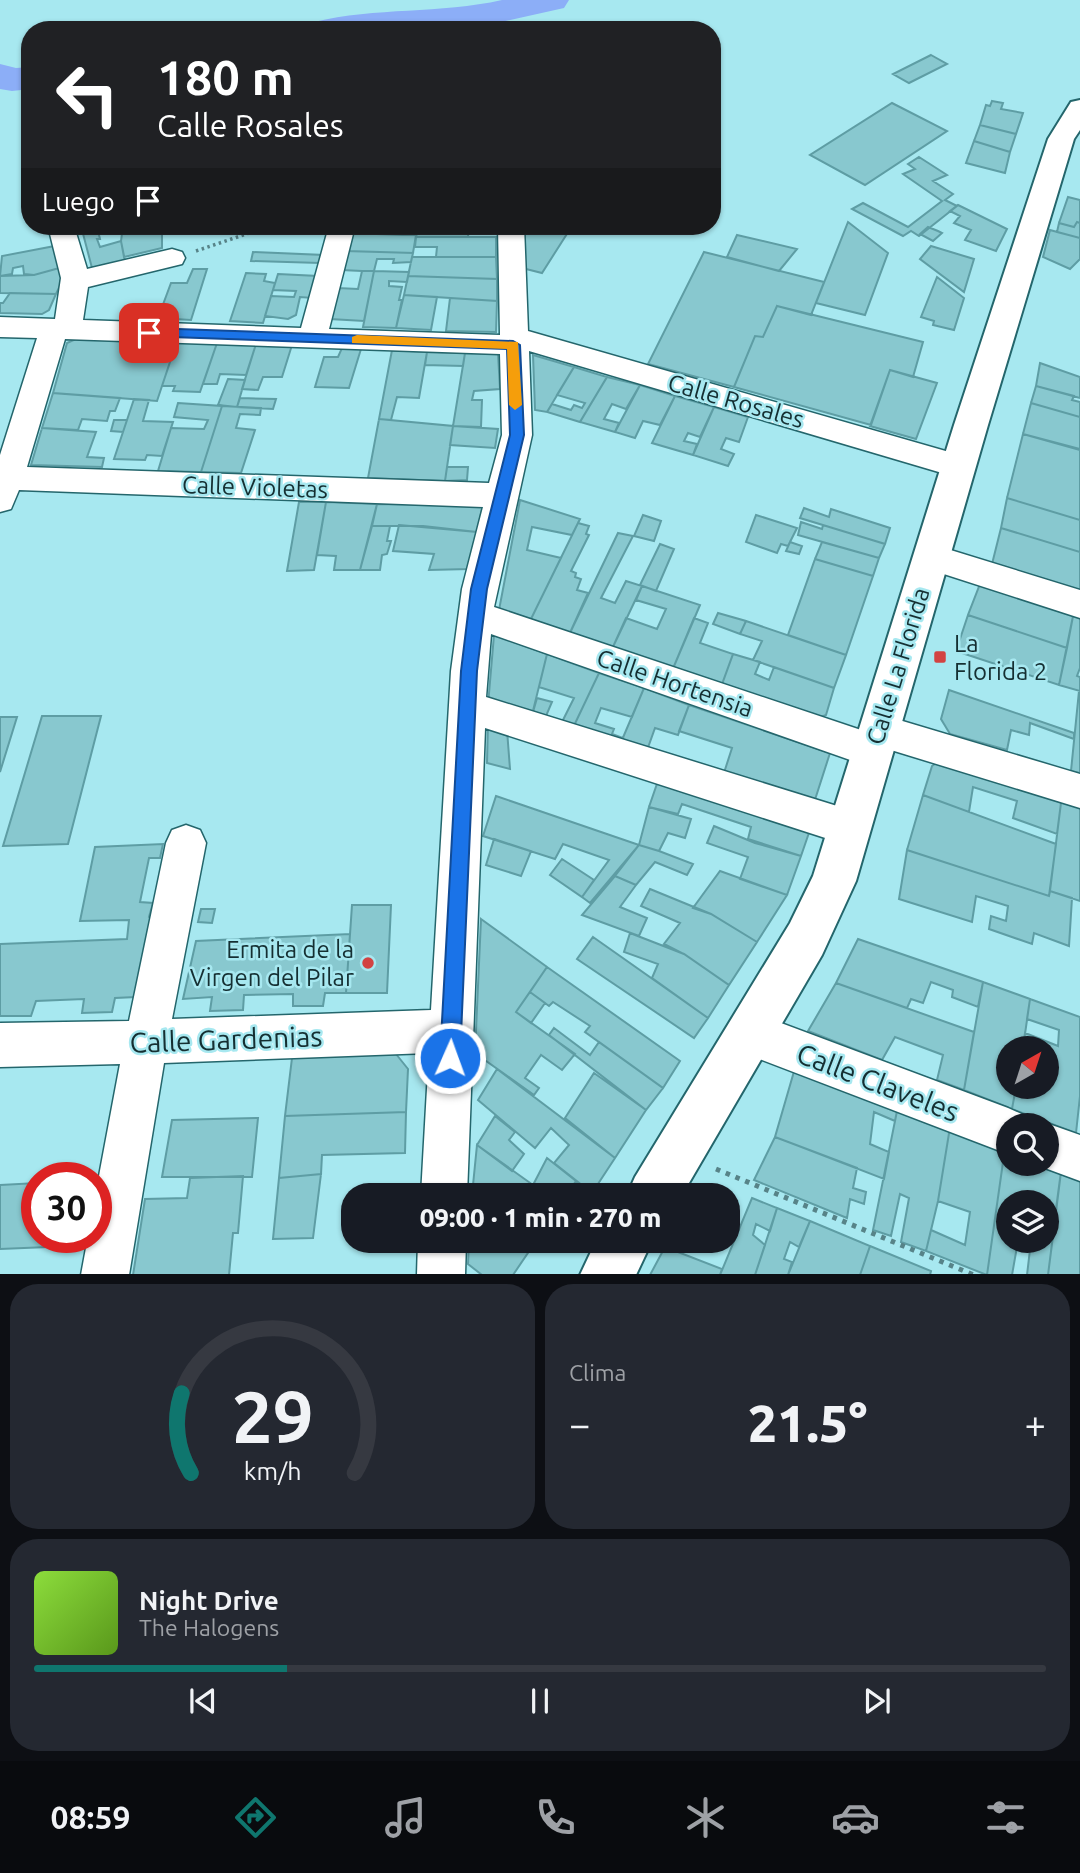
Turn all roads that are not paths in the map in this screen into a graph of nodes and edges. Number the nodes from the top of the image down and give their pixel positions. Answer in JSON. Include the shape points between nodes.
{"nodes":[{"id":1,"x":1080,"y":108,"type":"edge"},
{"id":2,"x":64,"y":235,"type":"edge"},
{"id":3,"x":340,"y":235,"type":"edge"},
{"id":4,"x":511,"y":235,"type":"edge"},
{"id":5,"x":172,"y":258,"type":"road end"},
{"id":6,"x":76,"y":281,"type":"junction"},
{"id":7,"x":0,"y":327,"type":"edge"},
{"id":8,"x":60,"y":330,"type":"junction"},
{"id":9,"x":312,"y":338,"type":"junction"},
{"id":10,"x":513,"y":341,"type":"junction"},
{"id":11,"x":959,"y":466,"type":"junction"},
{"id":12,"x":4,"y":489,"type":"edge"},
{"id":13,"x":503,"y":496,"type":"junction"},
{"id":14,"x":931,"y":557,"type":"junction"},
{"id":15,"x":1080,"y":604,"type":"edge"},
{"id":16,"x":476,"y":615,"type":"junction"},
{"id":17,"x":467,"y":707,"type":"junction"},
{"id":18,"x":876,"y":741,"type":"junction"},
{"id":19,"x":1080,"y":791,"type":"edge"},
{"id":20,"x":850,"y":828,"type":"junction"},
{"id":21,"x":186,"y":843,"type":"dead end"},
{"id":22,"x":451,"y":1031,"type":"junction"},
{"id":23,"x":749,"y":1033,"type":"junction"},
{"id":24,"x":146,"y":1042,"type":"junction"},
{"id":25,"x":0,"y":1045,"type":"edge"},
{"id":26,"x":996,"y":1126,"type":"edge"},
{"id":27,"x":1059,"y":1151,"type":"edge"},
{"id":28,"x":1080,"y":1158,"type":"edge"},
{"id":29,"x":445,"y":1183,"type":"edge"},
{"id":30,"x":660,"y":1183,"type":"edge"},
{"id":31,"x":442,"y":1253,"type":"edge"},
{"id":32,"x":619,"y":1253,"type":"edge"},
{"id":33,"x":105,"y":1274,"type":"edge"},
{"id":34,"x":441,"y":1274,"type":"edge"},
{"id":35,"x":607,"y":1274,"type":"edge"}],
"edges":[{"from":1,"to":11,"type":"main road","name":"Calle La Florida","via":[[1061,139]]},
{"from":2,"to":6,"type":"street"},
{"from":3,"to":9,"type":"street"},
{"from":4,"to":10,"type":"street"},
{"from":5,"to":6,"type":"street"},
{"from":6,"to":8,"type":"street"},
{"from":7,"to":8,"type":"street","name":"Calle Rosales"},
{"from":8,"to":9,"type":"street","name":"Calle Rosales"},
{"from":8,"to":12,"type":"street"},
{"from":9,"to":10,"type":"street","name":"Calle Rosales"},
{"from":10,"to":11,"type":"street","name":"Calle Rosales"},
{"from":10,"to":13,"type":"street","via":[[517,435]]},
{"from":11,"to":14,"type":"main road","name":"Calle La Florida"},
{"from":12,"to":13,"type":"street","name":"Calle Violetas"},
{"from":13,"to":16,"type":"street"},
{"from":14,"to":15,"type":"street"},
{"from":14,"to":18,"type":"main road","name":"Calle La Florida"},
{"from":16,"to":17,"type":"street"},
{"from":16,"to":18,"type":"street","name":"Calle Hortensia"},
{"from":17,"to":20,"type":"street"},
{"from":17,"to":22,"type":"street"},
{"from":18,"to":19,"type":"street","name":"Calle Hortensia"},
{"from":18,"to":20,"type":"main road","name":"Calle La Florida"},
{"from":20,"to":23,"type":"main road","name":"Calle La Florida","via":[[828,893],[806,939]]},
{"from":21,"to":24,"type":"street"},
{"from":22,"to":24,"type":"street","name":"Calle Gardenias"},
{"from":22,"to":29,"type":"street"},
{"from":23,"to":26,"type":"street","name":"Calle Claveles"},
{"from":23,"to":30,"type":"main road","name":"Calle La Florida"},
{"from":24,"to":25,"type":"street","name":"Calle Gardenias"},
{"from":24,"to":33,"type":"street"},
{"from":27,"to":28,"type":"street"},
{"from":31,"to":34,"type":"street"},
{"from":32,"to":35,"type":"main road"}]}
